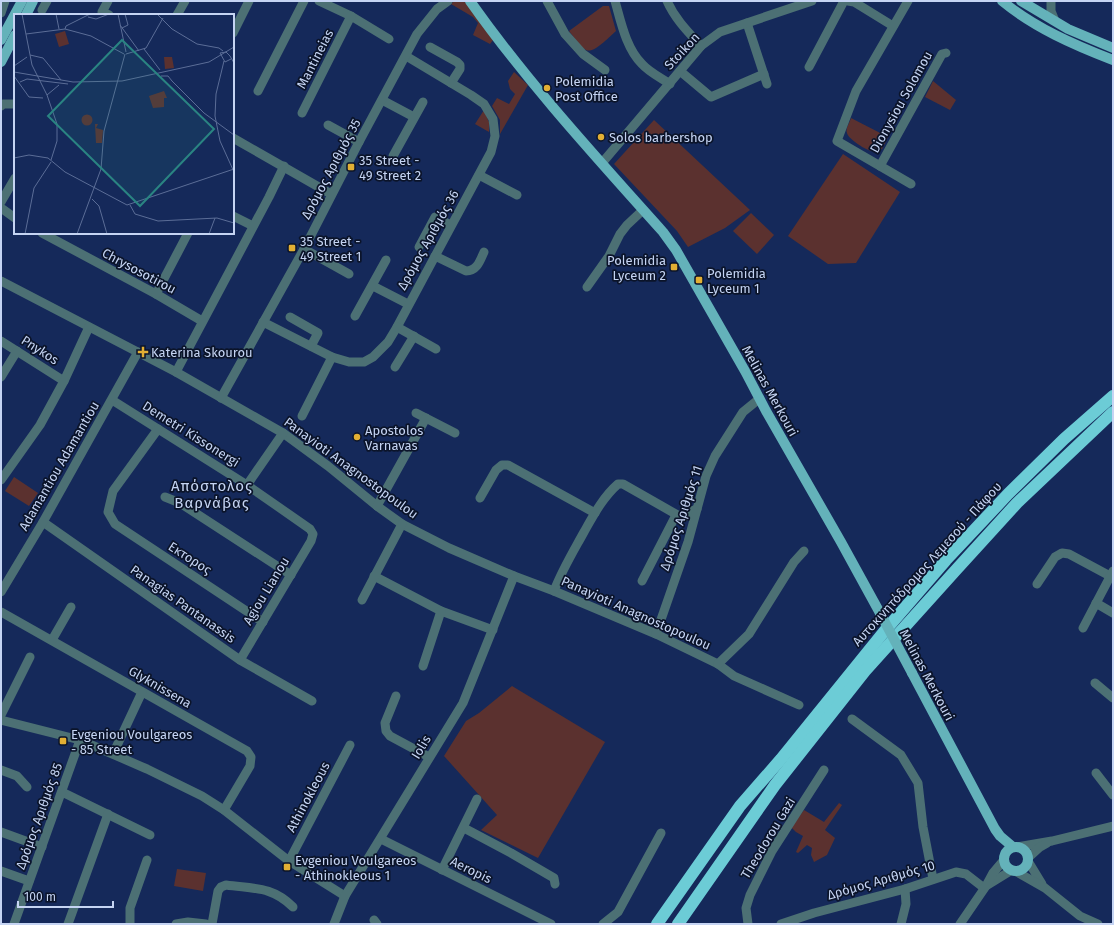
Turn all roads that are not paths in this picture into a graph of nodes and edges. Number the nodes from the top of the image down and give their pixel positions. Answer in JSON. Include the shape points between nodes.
{"nodes":[{"id":1,"x":5,"y":1,"type":"edge"},
{"id":2,"x":22,"y":1,"type":"edge"},
{"id":3,"x":33,"y":1,"type":"edge"},
{"id":4,"x":47,"y":1,"type":"edge"},
{"id":5,"x":108,"y":1,"type":"edge"},
{"id":6,"x":185,"y":1,"type":"edge"},
{"id":7,"x":249,"y":1,"type":"edge"},
{"id":8,"x":304,"y":1,"type":"edge"},
{"id":9,"x":319,"y":1,"type":"edge"},
{"id":10,"x":448,"y":1,"type":"edge"},
{"id":11,"x":470,"y":1,"type":"edge"},
{"id":12,"x":547,"y":1,"type":"edge"},
{"id":13,"x":615,"y":1,"type":"edge"},
{"id":14,"x":667,"y":1,"type":"edge"},
{"id":15,"x":812,"y":1,"type":"edge"},
{"id":16,"x":844,"y":1,"type":"edge"},
{"id":17,"x":848,"y":1,"type":"edge"},
{"id":18,"x":908,"y":1,"type":"edge"},
{"id":19,"x":1002,"y":1,"type":"edge"},
{"id":20,"x":1021,"y":1,"type":"edge"},
{"id":21,"x":1026,"y":1,"type":"edge"},
{"id":22,"x":1029,"y":1,"type":"edge"},
{"id":23,"x":1051,"y":1,"type":"edge"},
{"id":24,"x":42,"y":10,"type":"dead end"},
{"id":25,"x":1,"y":13,"type":"edge"},
{"id":26,"x":15,"y":14,"type":"edge"},
{"id":27,"x":26,"y":14,"type":"edge"},
{"id":28,"x":107,"y":14,"type":"edge"},
{"id":29,"x":178,"y":14,"type":"edge"},
{"id":30,"x":14,"y":16,"type":"edge"},
{"id":31,"x":351,"y":16,"type":"junction"},
{"id":32,"x":1055,"y":21,"type":"junction"},
{"id":33,"x":747,"y":23,"type":"junction"},
{"id":34,"x":893,"y":26,"type":"junction"},
{"id":35,"x":234,"y":31,"type":"edge"},
{"id":36,"x":14,"y":37,"type":"edge"},
{"id":37,"x":389,"y":39,"type":"dead end"},
{"id":38,"x":1,"y":40,"type":"edge"},
{"id":39,"x":701,"y":46,"type":"junction"},
{"id":40,"x":430,"y":47,"type":"dead end"},
{"id":41,"x":1113,"y":48,"type":"edge"},
{"id":42,"x":946,"y":52,"type":"dead end"},
{"id":43,"x":406,"y":56,"type":"junction"},
{"id":44,"x":1113,"y":60,"type":"edge"},
{"id":45,"x":1,"y":62,"type":"edge"},
{"id":46,"x":809,"y":67,"type":"dead end"},
{"id":47,"x":605,"y":70,"type":"dead end"},
{"id":48,"x":680,"y":71,"type":"junction"},
{"id":49,"x":764,"y":74,"type":"junction"},
{"id":50,"x":451,"y":83,"type":"junction"},
{"id":51,"x":670,"y":84,"type":"junction"},
{"id":52,"x":767,"y":84,"type":"dead end"},
{"id":53,"x":258,"y":91,"type":"dead end"},
{"id":54,"x":382,"y":100,"type":"junction"},
{"id":55,"x":423,"y":102,"type":"dead end"},
{"id":56,"x":14,"y":104,"type":"edge"},
{"id":57,"x":1,"y":106,"type":"edge"},
{"id":58,"x":302,"y":113,"type":"dead end"},
{"id":59,"x":414,"y":117,"type":"junction"},
{"id":60,"x":328,"y":125,"type":"dead end"},
{"id":61,"x":234,"y":139,"type":"edge"},
{"id":62,"x":358,"y":142,"type":"junction"},
{"id":63,"x":393,"y":156,"type":"dead end"},
{"id":64,"x":602,"y":163,"type":"junction"},
{"id":65,"x":284,"y":166,"type":"junction"},
{"id":66,"x":880,"y":166,"type":"junction"},
{"id":67,"x":479,"y":175,"type":"junction"},
{"id":68,"x":14,"y":180,"type":"edge"},
{"id":69,"x":912,"y":184,"type":"dead end"},
{"id":70,"x":331,"y":194,"type":"junction"},
{"id":71,"x":517,"y":195,"type":"dead end"},
{"id":72,"x":1,"y":202,"type":"edge"},
{"id":73,"x":1,"y":208,"type":"edge"},
{"id":74,"x":643,"y":210,"type":"junction"},
{"id":75,"x":234,"y":216,"type":"edge"},
{"id":76,"x":14,"y":217,"type":"edge"},
{"id":77,"x":451,"y":225,"type":"junction"},
{"id":78,"x":253,"y":226,"type":"junction"},
{"id":79,"x":44,"y":234,"type":"edge"},
{"id":80,"x":186,"y":234,"type":"edge"},
{"id":81,"x":419,"y":247,"type":"dead end"},
{"id":82,"x":304,"y":249,"type":"junction"},
{"id":83,"x":484,"y":252,"type":"dead end"},
{"id":84,"x":435,"y":256,"type":"junction"},
{"id":85,"x":386,"y":260,"type":"dead end"},
{"id":86,"x":349,"y":274,"type":"dead end"},
{"id":87,"x":2,"y":283,"type":"edge"},
{"id":88,"x":372,"y":286,"type":"junction"},
{"id":89,"x":587,"y":287,"type":"dead end"},
{"id":90,"x":156,"y":294,"type":"junction"},
{"id":91,"x":408,"y":304,"type":"junction"},
{"id":92,"x":355,"y":316,"type":"dead end"},
{"id":93,"x":290,"y":317,"type":"dead end"},
{"id":94,"x":202,"y":321,"type":"junction"},
{"id":95,"x":263,"y":322,"type":"junction"},
{"id":96,"x":89,"y":327,"type":"junction"},
{"id":97,"x":397,"y":327,"type":"junction"},
{"id":98,"x":414,"y":336,"type":"junction"},
{"id":99,"x":1,"y":341,"type":"edge"},
{"id":100,"x":311,"y":346,"type":"junction"},
{"id":101,"x":436,"y":349,"type":"dead end"},
{"id":102,"x":17,"y":351,"type":"junction"},
{"id":103,"x":138,"y":352,"type":"junction"},
{"id":104,"x":332,"y":357,"type":"junction"},
{"id":105,"x":395,"y":367,"type":"dead end"},
{"id":106,"x":176,"y":372,"type":"junction"},
{"id":107,"x":1,"y":377,"type":"edge"},
{"id":108,"x":64,"y":381,"type":"junction"},
{"id":109,"x":1113,"y":387,"type":"edge"},
{"id":110,"x":1113,"y":396,"type":"edge"},
{"id":111,"x":221,"y":398,"type":"junction"},
{"id":112,"x":112,"y":400,"type":"junction"},
{"id":113,"x":759,"y":400,"type":"junction"},
{"id":114,"x":1113,"y":412,"type":"edge"},
{"id":115,"x":416,"y":413,"type":"dead end"},
{"id":116,"x":302,"y":416,"type":"dead end"},
{"id":117,"x":1113,"y":417,"type":"edge"},
{"id":118,"x":426,"y":418,"type":"junction"},
{"id":119,"x":158,"y":429,"type":"junction"},
{"id":120,"x":283,"y":433,"type":"junction"},
{"id":121,"x":455,"y":433,"type":"dead end"},
{"id":122,"x":1064,"y":439,"type":"junction"},
{"id":123,"x":1078,"y":445,"type":"junction"},
{"id":124,"x":1,"y":480,"type":"edge"},
{"id":125,"x":247,"y":485,"type":"junction"},
{"id":126,"x":165,"y":497,"type":"dead end"},
{"id":127,"x":480,"y":498,"type":"dead end"},
{"id":128,"x":377,"y":506,"type":"junction"},
{"id":129,"x":697,"y":509,"type":"junction"},
{"id":130,"x":595,"y":513,"type":"junction"},
{"id":131,"x":676,"y":514,"type":"junction"},
{"id":132,"x":43,"y":522,"type":"junction"},
{"id":133,"x":402,"y":524,"type":"junction"},
{"id":134,"x":313,"y":534,"type":"joint"},
{"id":135,"x":804,"y":551,"type":"dead end"},
{"id":136,"x":1111,"y":574,"type":"edge"},
{"id":137,"x":291,"y":575,"type":"junction"},
{"id":138,"x":374,"y":576,"type":"junction"},
{"id":139,"x":514,"y":576,"type":"junction"},
{"id":140,"x":642,"y":581,"type":"dead end"},
{"id":141,"x":1036,"y":584,"type":"dead end"},
{"id":142,"x":554,"y":591,"type":"junction"},
{"id":143,"x":1,"y":592,"type":"edge"},
{"id":144,"x":362,"y":600,"type":"dead end"},
{"id":145,"x":1096,"y":603,"type":"junction"},
{"id":146,"x":71,"y":607,"type":"dead end"},
{"id":147,"x":441,"y":611,"type":"junction"},
{"id":148,"x":1,"y":612,"type":"edge"},
{"id":149,"x":1113,"y":613,"type":"edge"},
{"id":150,"x":263,"y":622,"type":"junction"},
{"id":151,"x":1083,"y":628,"type":"dead end"},
{"id":152,"x":493,"y":630,"type":"junction"},
{"id":153,"x":656,"y":634,"type":"junction"},
{"id":154,"x":52,"y":640,"type":"junction"},
{"id":155,"x":30,"y":657,"type":"dead end"},
{"id":156,"x":240,"y":660,"type":"junction"},
{"id":157,"x":718,"y":664,"type":"junction"},
{"id":158,"x":423,"y":666,"type":"dead end"},
{"id":159,"x":1095,"y":683,"type":"dead end"},
{"id":160,"x":142,"y":692,"type":"junction"},
{"id":161,"x":841,"y":693,"type":"junction"},
{"id":162,"x":396,"y":696,"type":"dead end"},
{"id":163,"x":1113,"y":698,"type":"edge"},
{"id":164,"x":312,"y":701,"type":"dead end"},
{"id":165,"x":799,"y":705,"type":"dead end"},
{"id":166,"x":1,"y":715,"type":"edge"},
{"id":167,"x":852,"y":719,"type":"dead end"},
{"id":168,"x":1,"y":720,"type":"edge"},
{"id":169,"x":80,"y":740,"type":"junction"},
{"id":170,"x":350,"y":745,"type":"dead end"},
{"id":171,"x":113,"y":754,"type":"junction"},
{"id":172,"x":429,"y":757,"type":"junction"},
{"id":173,"x":781,"y":759,"type":"junction"},
{"id":174,"x":1,"y":770,"type":"edge"},
{"id":175,"x":824,"y":770,"type":"dead end"},
{"id":176,"x":1096,"y":773,"type":"dead end"},
{"id":177,"x":27,"y":787,"type":"dead end"},
{"id":178,"x":62,"y":792,"type":"junction"},
{"id":179,"x":1113,"y":795,"type":"edge"},
{"id":180,"x":478,"y":799,"type":"dead end"},
{"id":181,"x":224,"y":810,"type":"junction"},
{"id":182,"x":108,"y":814,"type":"junction"},
{"id":183,"x":1113,"y":826,"type":"edge"},
{"id":184,"x":464,"y":828,"type":"junction"},
{"id":185,"x":995,"y":829,"type":"junction"},
{"id":186,"x":1,"y":832,"type":"edge"},
{"id":187,"x":661,"y":833,"type":"dead end"},
{"id":188,"x":150,"y":835,"type":"dead end"},
{"id":189,"x":381,"y":839,"type":"junction"},
{"id":190,"x":1052,"y":841,"type":"junction"},
{"id":191,"x":42,"y":847,"type":"junction"},
{"id":192,"x":1015,"y":847,"type":"junction"},
{"id":193,"x":1004,"y":858,"type":"junction"},
{"id":194,"x":147,"y":860,"type":"dead end"},
{"id":195,"x":1028,"y":860,"type":"junction"},
{"id":196,"x":289,"y":861,"type":"junction"},
{"id":197,"x":716,"y":868,"type":"junction"},
{"id":198,"x":442,"y":870,"type":"junction"},
{"id":199,"x":1,"y":871,"type":"edge"},
{"id":200,"x":1014,"y":871,"type":"junction"},
{"id":201,"x":933,"y":879,"type":"junction"},
{"id":202,"x":29,"y":881,"type":"junction"},
{"id":203,"x":555,"y":884,"type":"dead end"},
{"id":204,"x":985,"y":887,"type":"junction"},
{"id":205,"x":1045,"y":888,"type":"junction"},
{"id":206,"x":905,"y":889,"type":"junction"},
{"id":207,"x":345,"y":896,"type":"junction"},
{"id":208,"x":294,"y":907,"type":"dead end"},
{"id":209,"x":14,"y":924,"type":"edge"},
{"id":210,"x":68,"y":924,"type":"edge"},
{"id":211,"x":130,"y":924,"type":"edge"},
{"id":212,"x":176,"y":924,"type":"edge"},
{"id":213,"x":206,"y":924,"type":"edge"},
{"id":214,"x":212,"y":924,"type":"edge"},
{"id":215,"x":334,"y":924,"type":"edge"},
{"id":216,"x":551,"y":924,"type":"edge"},
{"id":217,"x":603,"y":924,"type":"edge"},
{"id":218,"x":657,"y":924,"type":"edge"},
{"id":219,"x":667,"y":924,"type":"edge"},
{"id":220,"x":678,"y":924,"type":"edge"},
{"id":221,"x":688,"y":924,"type":"edge"},
{"id":222,"x":748,"y":924,"type":"edge"},
{"id":223,"x":781,"y":924,"type":"edge"},
{"id":224,"x":901,"y":924,"type":"edge"},
{"id":225,"x":960,"y":924,"type":"edge"},
{"id":226,"x":1098,"y":924,"type":"edge"}],
"edges":[{"from":1,"to":25,"type":"street"},
{"from":2,"to":26,"type":"main road"},
{"from":3,"to":27,"type":"main road"},
{"from":4,"to":24,"type":"street"},
{"from":5,"to":28,"type":"street","via":[[102,12]]},
{"from":6,"to":29,"type":"street"},
{"from":7,"to":35,"type":"street"},
{"from":8,"to":53,"type":"street"},
{"from":9,"to":31,"type":"street"},
{"from":10,"to":43,"type":"street","name":"Δρόμος Αριθμός 35","via":[[437,9],[417,34]]},
{"from":11,"to":64,"type":"main road","name":"Melinas Merkouri","via":[[535,86]]},
{"from":12,"to":47,"type":"street","via":[[565,34],[583,54]]},
{"from":13,"to":51,"type":"street","via":[[622,27],[633,52],[642,65]]},
{"from":14,"to":39,"type":"street","via":[[680,24]]},
{"from":15,"to":33,"type":"street","name":"Stoikon"},
{"from":16,"to":46,"type":"street"},
{"from":17,"to":34,"type":"street","via":[[854,2]]},
{"from":18,"to":34,"type":"street"},
{"from":19,"to":44,"type":"main road","via":[[1014,11],[1076,46]]},
{"from":20,"to":32,"type":"main road"},
{"from":21,"to":22,"type":"street"},
{"from":23,"to":32,"type":"street","via":[[1050,11]]},
{"from":30,"to":38,"type":"main road"},
{"from":31,"to":37,"type":"street"},
{"from":31,"to":58,"type":"street","name":"Mantineias"},
{"from":32,"to":41,"type":"main road"},
{"from":33,"to":39,"type":"street","name":"Stoikon","via":[[720,32]]},
{"from":33,"to":49,"type":"street"},
{"from":34,"to":66,"type":"street","via":[[856,91],[837,141]]},
{"from":36,"to":45,"type":"main road"},
{"from":39,"to":48,"type":"street","name":"Stoikon"},
{"from":40,"to":50,"type":"street","via":[[460,65]]},
{"from":42,"to":66,"type":"street","name":"Dionysiou Solomou","via":[[942,54]]},
{"from":43,"to":50,"type":"street","name":"Δρόμος Αριθμός 36"},
{"from":43,"to":54,"type":"street","name":"Δρόμος Αριθμός 35"},
{"from":48,"to":49,"type":"street","via":[[711,97]]},
{"from":48,"to":51,"type":"street","name":"Stoikon"},
{"from":49,"to":52,"type":"street"},
{"from":50,"to":67,"type":"street","name":"Δρόμος Αριθμός 36","via":[[484,104],[493,119],[495,136],[491,152]]},
{"from":51,"to":64,"type":"street","name":"Stoikon"},
{"from":54,"to":59,"type":"street"},
{"from":54,"to":62,"type":"street","name":"Δρόμος Αριθμός 35"},
{"from":55,"to":59,"type":"street"},
{"from":56,"to":57,"type":"street"},
{"from":59,"to":63,"type":"street"},
{"from":60,"to":62,"type":"street"},
{"from":61,"to":65,"type":"street"},
{"from":62,"to":70,"type":"street","name":"Δρόμος Αριθμός 35"},
{"from":64,"to":74,"type":"main road","name":"Melinas Merkouri"},
{"from":65,"to":70,"type":"street"},
{"from":65,"to":78,"type":"street"},
{"from":66,"to":69,"type":"street"},
{"from":67,"to":71,"type":"street"},
{"from":67,"to":77,"type":"street","name":"Δρόμος Αριθμός 36"},
{"from":68,"to":72,"type":"street"},
{"from":70,"to":82,"type":"street","name":"Δρόμος Αριθμός 35"},
{"from":73,"to":76,"type":"street"},
{"from":74,"to":89,"type":"street","via":[[620,234],[609,256]]},
{"from":74,"to":113,"type":"main road","name":"Melinas Merkouri","via":[[676,250]]},
{"from":75,"to":78,"type":"street"},
{"from":77,"to":81,"type":"street","via":[[435,216]]},
{"from":77,"to":84,"type":"street","name":"Δρόμος Αριθμός 36"},
{"from":78,"to":94,"type":"street"},
{"from":79,"to":90,"type":"street","name":"Chrysosotirou"},
{"from":80,"to":90,"type":"street"},
{"from":82,"to":86,"type":"street"},
{"from":82,"to":95,"type":"street","name":"Δρόμος Αριθμός 35"},
{"from":83,"to":84,"type":"street","via":[[476,269],[472,271],[466,271]]},
{"from":84,"to":91,"type":"street","name":"Δρόμος Αριθμός 36"},
{"from":85,"to":88,"type":"street"},
{"from":87,"to":96,"type":"street","name":"Panayioti Anagnostopoulou"},
{"from":88,"to":91,"type":"street"},
{"from":88,"to":92,"type":"street"},
{"from":90,"to":94,"type":"street","name":"Chrysosotirou"},
{"from":91,"to":97,"type":"street","name":"Δρόμος Αριθμός 36"},
{"from":93,"to":100,"type":"street","via":[[318,333]]},
{"from":94,"to":106,"type":"street"},
{"from":95,"to":100,"type":"street","name":"Δρόμος Αριθμός 36"},
{"from":95,"to":111,"type":"street","name":"Δρόμος Αριθμός 35"},
{"from":96,"to":103,"type":"street","name":"Panayioti Anagnostopoulou"},
{"from":96,"to":108,"type":"street"},
{"from":97,"to":98,"type":"street"},
{"from":97,"to":104,"type":"street","name":"Δρόμος Αριθμός 36","via":[[382,349],[364,362],[349,362]]},
{"from":98,"to":101,"type":"street"},
{"from":98,"to":105,"type":"street"},
{"from":99,"to":102,"type":"street","name":"Pnykos"},
{"from":100,"to":104,"type":"street","name":"Δρόμος Αριθμός 36"},
{"from":102,"to":107,"type":"street"},
{"from":102,"to":108,"type":"street","name":"Pnykos"},
{"from":103,"to":106,"type":"street","name":"Panayioti Anagnostopoulou"},
{"from":103,"to":112,"type":"street","name":"Adamantiou Adamantiou"},
{"from":104,"to":116,"type":"street"},
{"from":106,"to":111,"type":"street","name":"Panayioti Anagnostopoulou"},
{"from":108,"to":124,"type":"street","via":[[40,425]]},
{"from":109,"to":122,"type":"highway"},
{"from":110,"to":122,"type":"highway","name":"Αυτοκινητόδρομος Λεμεσού - Πάφου"},
{"from":111,"to":120,"type":"street","name":"Panayioti Anagnostopoulou"},
{"from":112,"to":119,"type":"street","name":"Demetri Kissonergi"},
{"from":112,"to":132,"type":"street","name":"Adamantiou Adamantiou"},
{"from":113,"to":129,"type":"street","name":"Δρόμος Αριθμός 11","via":[[743,412],[715,456],[706,476]]},
{"from":113,"to":185,"type":"main road","name":"Melinas Merkouri","bridge":true,"via":[[841,542]]},
{"from":114,"to":123,"type":"highway","name":"Αυτοκινητόδρομος Λεμεσού - Πάφου"},
{"from":115,"to":118,"type":"street"},
{"from":117,"to":123,"type":"highway"},
{"from":118,"to":121,"type":"street"},
{"from":118,"to":128,"type":"street"},
{"from":119,"to":125,"type":"street","name":"Demetri Kissonergi"},
{"from":119,"to":150,"type":"street","name":"Εκτορος","via":[[113,491],[108,512],[115,524]]},
{"from":120,"to":125,"type":"street"},
{"from":120,"to":128,"type":"street","name":"Panayioti Anagnostopoulou"},
{"from":122,"to":161,"type":"highway","name":"Αυτοκινητόδρομος Λεμεσού - Πάφου","via":[[946,560],[883,632]]},
{"from":123,"to":161,"type":"highway","name":"Αυτοκινητόδρομος Λεμεσού - Πάφου","via":[[1017,503],[865,671]]},
{"from":125,"to":134,"type":"street","name":"Demetri Kissonergi","via":[[310,529]]},
{"from":126,"to":137,"type":"street","via":[[180,503]]},
{"from":127,"to":130,"type":"street","via":[[496,470],[502,465],[508,465]]},
{"from":128,"to":133,"type":"street","name":"Panayioti Anagnostopoulou"},
{"from":129,"to":131,"type":"street","via":[[685,517]]},
{"from":129,"to":153,"type":"street","name":"Δρόμος Αριθμός 11"},
{"from":130,"to":131,"type":"street","via":[[613,488],[623,484]]},
{"from":130,"to":142,"type":"street","via":[[561,572]]},
{"from":131,"to":140,"type":"street"},
{"from":132,"to":143,"type":"street","name":"Adamantiou Adamantiou"},
{"from":132,"to":156,"type":"street","name":"Panagias Pantanassis"},
{"from":133,"to":138,"type":"street"},
{"from":133,"to":139,"type":"street","name":"Panayioti Anagnostopoulou"},
{"from":134,"to":137,"type":"street","name":"Agiou Lianou"},
{"from":135,"to":157,"type":"street","name":"Panayioti Anagnostopoulou","via":[[794,562],[749,634]]},
{"from":136,"to":141,"type":"street","via":[[1062,553],[1055,557]]},
{"from":136,"to":145,"type":"street"},
{"from":137,"to":150,"type":"street","name":"Agiou Lianou"},
{"from":138,"to":144,"type":"street"},
{"from":138,"to":147,"type":"street"},
{"from":139,"to":142,"type":"street","name":"Panayioti Anagnostopoulou"},
{"from":139,"to":152,"type":"street","name":"Iolis"},
{"from":142,"to":153,"type":"street","name":"Panayioti Anagnostopoulou"},
{"from":145,"to":149,"type":"street"},
{"from":145,"to":151,"type":"street"},
{"from":146,"to":154,"type":"street"},
{"from":147,"to":152,"type":"street"},
{"from":147,"to":158,"type":"street"},
{"from":148,"to":154,"type":"street","name":"Glyknissena"},
{"from":150,"to":156,"type":"street","name":"Agiou Lianou"},
{"from":152,"to":172,"type":"street","name":"Iolis","via":[[463,703]]},
{"from":153,"to":157,"type":"street","name":"Panayioti Anagnostopoulou"},
{"from":154,"to":160,"type":"street","name":"Glyknissena"},
{"from":155,"to":166,"type":"street"},
{"from":156,"to":164,"type":"street","name":"Panagias Pantanassis"},
{"from":157,"to":165,"type":"street","name":"Panayioti Anagnostopoulou","via":[[734,676]]},
{"from":159,"to":163,"type":"street"},
{"from":160,"to":171,"type":"street"},
{"from":160,"to":181,"type":"street","name":"Glyknissena","via":[[247,751],[252,757],[250,766]]},
{"from":161,"to":173,"type":"highway"},
{"from":161,"to":197,"type":"highway"},
{"from":162,"to":172,"type":"street","via":[[385,723],[386,731],[390,736]]},
{"from":167,"to":201,"type":"street","via":[[901,755],[918,783],[923,828]]},
{"from":168,"to":169,"type":"street"},
{"from":169,"to":171,"type":"street"},
{"from":169,"to":178,"type":"street","name":"Δρόμος Αριθμός 85"},
{"from":170,"to":196,"type":"street","name":"Athinokleous"},
{"from":171,"to":181,"type":"street","via":[[196,793]]},
{"from":172,"to":189,"type":"street","name":"Iolis"},
{"from":173,"to":218,"type":"highway","via":[[740,806]]},
{"from":173,"to":219,"type":"highway"},
{"from":174,"to":177,"type":"street","via":[[16,776]]},
{"from":175,"to":222,"type":"street","name":"Theodorou Gazi","via":[[772,851],[750,894],[746,908]]},
{"from":176,"to":179,"type":"street"},
{"from":178,"to":182,"type":"street"},
{"from":178,"to":191,"type":"street","name":"Δρόμος Αριθμός 85"},
{"from":180,"to":184,"type":"street"},
{"from":181,"to":196,"type":"street"},
{"from":182,"to":188,"type":"street"},
{"from":182,"to":210,"type":"street"},
{"from":183,"to":190,"type":"street"},
{"from":184,"to":198,"type":"street"},
{"from":184,"to":203,"type":"street","via":[[554,878]]},
{"from":185,"to":192,"type":"main road","name":"Melinas Merkouri"},
{"from":185,"to":193,"type":"main road","name":"Melinas Merkouri"},
{"from":186,"to":191,"type":"street"},
{"from":187,"to":217,"type":"street","via":[[618,912]]},
{"from":189,"to":198,"type":"street","name":"Aeropis"},
{"from":189,"to":207,"type":"street","name":"Iolis"},
{"from":190,"to":192,"type":"street"},
{"from":190,"to":195,"type":"street","via":[[1040,847]]},
{"from":191,"to":202,"type":"street","name":"Δρόμος Αριθμός 85"},
{"from":192,"to":193,"type":"main road","via":[[1009,849]]},
{"from":192,"to":195,"type":"main road","via":[[1024,849]]},
{"from":193,"to":200,"type":"main road","via":[[1008,868]]},
{"from":193,"to":204,"type":"street"},
{"from":194,"to":211,"type":"street","via":[[130,908]]},
{"from":195,"to":200,"type":"main road","via":[[1025,868]]},
{"from":195,"to":205,"type":"street"},
{"from":196,"to":207,"type":"street"},
{"from":197,"to":220,"type":"highway"},
{"from":197,"to":221,"type":"highway"},
{"from":198,"to":216,"type":"street","name":"Aeropis"},
{"from":199,"to":202,"type":"street"},
{"from":200,"to":204,"type":"street"},
{"from":200,"to":205,"type":"street"},
{"from":201,"to":204,"type":"street","name":"Δρόμος Αριθμός 10","via":[[956,872],[966,874]]},
{"from":201,"to":206,"type":"street","name":"Δρόμος Αριθμός 10"},
{"from":202,"to":209,"type":"street","name":"Δρόμος Αριθμός 85"},
{"from":204,"to":225,"type":"street"},
{"from":205,"to":226,"type":"street","via":[[1080,916]]},
{"from":206,"to":223,"type":"street","name":"Δρόμος Αριθμός 10"},
{"from":206,"to":224,"type":"street","via":[[906,904]]},
{"from":207,"to":215,"type":"street","name":"Iolis"},
{"from":208,"to":214,"type":"street","via":[[283,897],[269,890],[226,885],[218,891]]},
{"from":212,"to":213,"type":"street"}]}
